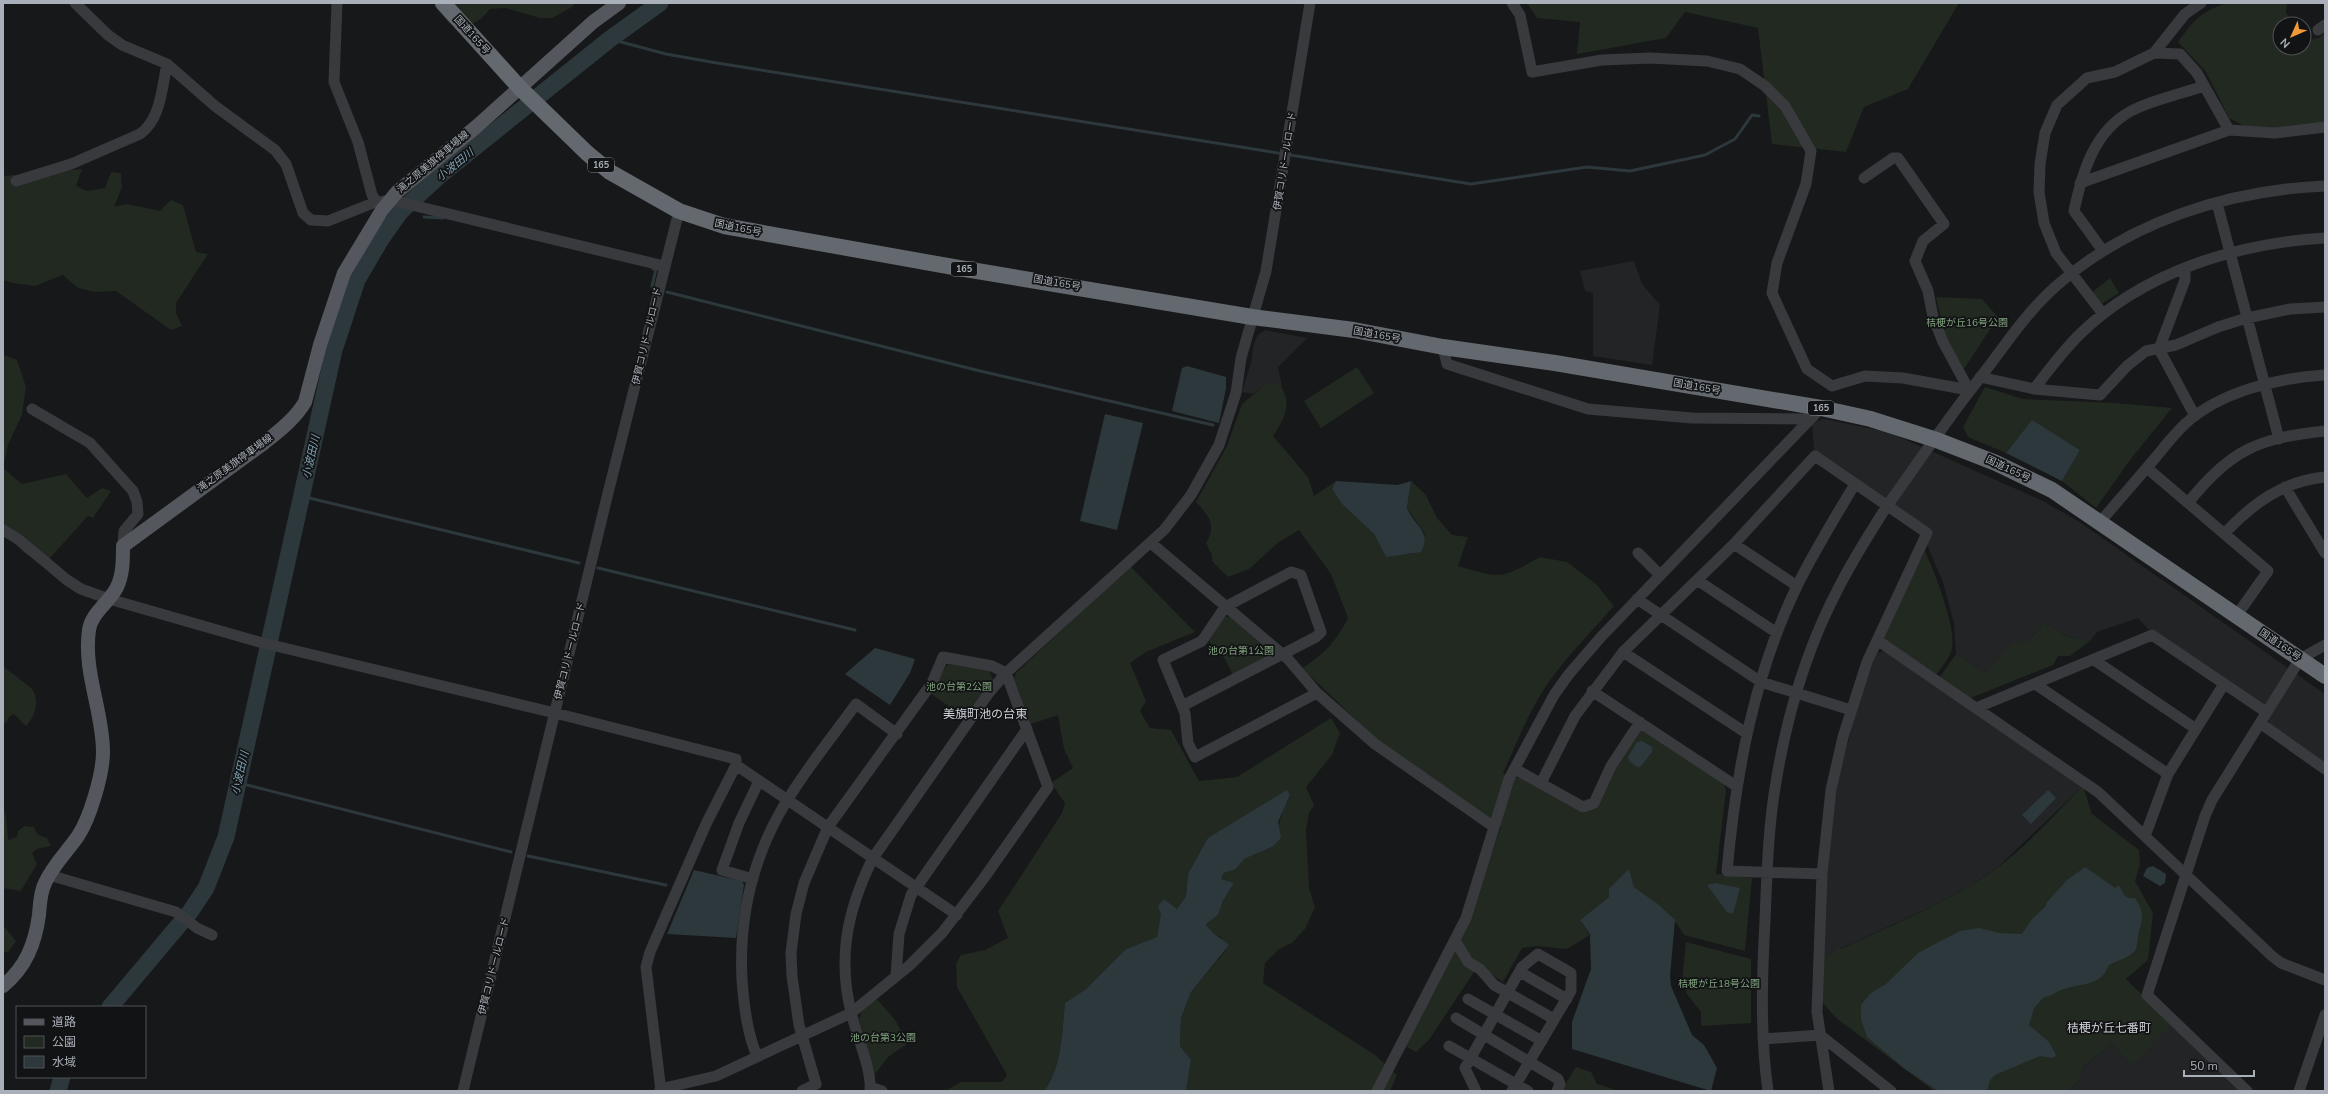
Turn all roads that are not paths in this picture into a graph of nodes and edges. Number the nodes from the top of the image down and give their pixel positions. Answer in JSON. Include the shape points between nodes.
{"nodes":[{"id":1,"x":75,"y":3,"type":"edge"},
{"id":2,"x":337,"y":3,"type":"edge"},
{"id":3,"x":443,"y":3,"type":"edge"},
{"id":4,"x":619,"y":3,"type":"edge"},
{"id":5,"x":1310,"y":3,"type":"edge"},
{"id":6,"x":1512,"y":3,"type":"edge"},
{"id":7,"x":2201,"y":3,"type":"edge"},
{"id":8,"x":2154,"y":53,"type":"junction"},
{"id":9,"x":167,"y":64,"type":"junction"},
{"id":10,"x":2204,"y":86,"type":"junction"},
{"id":11,"x":527,"y":94,"type":"junction"},
{"id":12,"x":2325,"y":127,"type":"edge"},
{"id":13,"x":2229,"y":130,"type":"junction"},
{"id":14,"x":1864,"y":178,"type":"dead end"},
{"id":15,"x":16,"y":181,"type":"dead end"},
{"id":16,"x":2080,"y":183,"type":"junction"},
{"id":17,"x":2325,"y":186,"type":"edge"},
{"id":18,"x":396,"y":201,"type":"junction"},
{"id":19,"x":377,"y":203,"type":"junction"},
{"id":20,"x":2217,"y":203,"type":"junction"},
{"id":21,"x":679,"y":212,"type":"junction"},
{"id":22,"x":2325,"y":238,"type":"edge"},
{"id":23,"x":2103,"y":251,"type":"junction"},
{"id":24,"x":2230,"y":253,"type":"junction"},
{"id":25,"x":664,"y":266,"type":"junction"},
{"id":26,"x":2185,"y":269,"type":"junction"},
{"id":27,"x":2072,"y":273,"type":"junction"},
{"id":28,"x":2325,"y":307,"type":"edge"},
{"id":29,"x":2103,"y":314,"type":"junction"},
{"id":30,"x":1252,"y":317,"type":"junction"},
{"id":31,"x":2247,"y":318,"type":"junction"},
{"id":32,"x":1443,"y":347,"type":"junction"},
{"id":33,"x":2159,"y":349,"type":"junction"},
{"id":34,"x":2325,"y":375,"type":"edge"},
{"id":35,"x":1980,"y":378,"type":"junction"},
{"id":36,"x":2264,"y":385,"type":"junction"},
{"id":37,"x":2034,"y":389,"type":"junction"},
{"id":38,"x":1969,"y":390,"type":"junction"},
{"id":39,"x":32,"y":409,"type":"dead end"},
{"id":40,"x":1815,"y":414,"type":"junction"},
{"id":41,"x":2195,"y":416,"type":"junction"},
{"id":42,"x":2325,"y":431,"type":"edge"},
{"id":43,"x":2279,"y":438,"type":"junction"},
{"id":44,"x":1934,"y":439,"type":"junction"},
{"id":45,"x":2147,"y":468,"type":"junction"},
{"id":46,"x":2325,"y":477,"type":"edge"},
{"id":47,"x":1856,"y":484,"type":"junction"},
{"id":48,"x":2285,"y":487,"type":"junction"},
{"id":49,"x":2188,"y":503,"type":"junction"},
{"id":50,"x":1887,"y":506,"type":"junction"},
{"id":51,"x":2101,"y":521,"type":"junction"},
{"id":52,"x":3,"y":530,"type":"edge"},
{"id":53,"x":2224,"y":534,"type":"junction"},
{"id":54,"x":1151,"y":543,"type":"junction"},
{"id":55,"x":1734,"y":544,"type":"junction"},
{"id":56,"x":123,"y":546,"type":"junction"},
{"id":57,"x":1638,"y":553,"type":"dead end"},
{"id":58,"x":2325,"y":553,"type":"edge"},
{"id":59,"x":1660,"y":575,"type":"junction"},
{"id":60,"x":1697,"y":580,"type":"junction"},
{"id":61,"x":1798,"y":586,"type":"junction"},
{"id":62,"x":109,"y":599,"type":"junction"},
{"id":63,"x":1637,"y":599,"type":"junction"},
{"id":64,"x":1225,"y":606,"type":"junction"},
{"id":65,"x":1660,"y":615,"type":"junction"},
{"id":66,"x":2236,"y":615,"type":"junction"},
{"id":67,"x":1777,"y":633,"type":"junction"},
{"id":68,"x":1877,"y":640,"type":"junction"},
{"id":69,"x":2325,"y":645,"type":"edge"},
{"id":70,"x":1623,"y":652,"type":"junction"},
{"id":71,"x":1282,"y":655,"type":"junction"},
{"id":72,"x":2300,"y":659,"type":"junction"},
{"id":73,"x":2094,"y":660,"type":"junction"},
{"id":74,"x":1006,"y":673,"type":"junction"},
{"id":75,"x":2325,"y":676,"type":"edge"},
{"id":76,"x":1761,"y":682,"type":"junction"},
{"id":77,"x":2035,"y":684,"type":"junction"},
{"id":78,"x":2224,"y":684,"type":"junction"},
{"id":79,"x":1592,"y":691,"type":"junction"},
{"id":80,"x":1317,"y":693,"type":"junction"},
{"id":81,"x":1797,"y":694,"type":"junction"},
{"id":82,"x":1182,"y":706,"type":"junction"},
{"id":83,"x":1976,"y":708,"type":"junction"},
{"id":84,"x":1851,"y":710,"type":"junction"},
{"id":85,"x":2266,"y":712,"type":"junction"},
{"id":86,"x":555,"y":713,"type":"junction"},
{"id":87,"x":1640,"y":722,"type":"junction"},
{"id":88,"x":2260,"y":723,"type":"junction"},
{"id":89,"x":1027,"y":729,"type":"junction"},
{"id":90,"x":2196,"y":729,"type":"junction"},
{"id":91,"x":1746,"y":733,"type":"junction"},
{"id":92,"x":897,"y":734,"type":"junction"},
{"id":93,"x":736,"y":765,"type":"junction"},
{"id":94,"x":1515,"y":769,"type":"junction"},
{"id":95,"x":2325,"y":769,"type":"edge"},
{"id":96,"x":2168,"y":774,"type":"junction"},
{"id":97,"x":759,"y":782,"type":"junction"},
{"id":98,"x":1541,"y":783,"type":"junction"},
{"id":99,"x":1736,"y":786,"type":"junction"},
{"id":100,"x":788,"y":801,"type":"junction"},
{"id":101,"x":828,"y":827,"type":"junction"},
{"id":102,"x":1494,"y":827,"type":"junction"},
{"id":103,"x":2145,"y":836,"type":"junction"},
{"id":104,"x":873,"y":858,"type":"junction"},
{"id":105,"x":1767,"y":872,"type":"junction"},
{"id":106,"x":1822,"y":874,"type":"junction"},
{"id":107,"x":2186,"y":874,"type":"junction"},
{"id":108,"x":49,"y":875,"type":"junction"},
{"id":109,"x":753,"y":879,"type":"junction"},
{"id":110,"x":916,"y":886,"type":"junction"},
{"id":111,"x":957,"y":915,"type":"junction"},
{"id":112,"x":212,"y":935,"type":"dead end"},
{"id":113,"x":1455,"y":940,"type":"junction"},
{"id":114,"x":1520,"y":972,"type":"junction"},
{"id":115,"x":896,"y":976,"type":"junction"},
{"id":116,"x":2325,"y":980,"type":"edge"},
{"id":117,"x":3,"y":986,"type":"edge"},
{"id":118,"x":1508,"y":993,"type":"junction"},
{"id":119,"x":1567,"y":998,"type":"junction"},
{"id":120,"x":1468,"y":999,"type":"dead end"},
{"id":121,"x":851,"y":1013,"type":"junction"},
{"id":122,"x":1495,"y":1014,"type":"junction"},
{"id":123,"x":2325,"y":1015,"type":"edge"},
{"id":124,"x":1456,"y":1018,"type":"dead end"},
{"id":125,"x":1554,"y":1019,"type":"junction"},
{"id":126,"x":1483,"y":1035,"type":"junction"},
{"id":127,"x":1820,"y":1035,"type":"junction"},
{"id":128,"x":802,"y":1037,"type":"junction"},
{"id":129,"x":1762,"y":1039,"type":"junction"},
{"id":130,"x":1542,"y":1041,"type":"junction"},
{"id":131,"x":1449,"y":1046,"type":"dead end"},
{"id":132,"x":757,"y":1056,"type":"junction"},
{"id":133,"x":1471,"y":1058,"type":"junction"},
{"id":134,"x":1531,"y":1062,"type":"junction"},
{"id":135,"x":685,"y":1087,"type":"edge"},
{"id":136,"x":1514,"y":1088,"type":"edge"},
{"id":137,"x":870,"y":1089,"type":"edge"},
{"id":138,"x":660,"y":1090,"type":"edge"},
{"id":139,"x":1887,"y":1090,"type":"edge"},
{"id":140,"x":464,"y":1091,"type":"edge"},
{"id":141,"x":802,"y":1091,"type":"edge"},
{"id":142,"x":882,"y":1091,"type":"edge"},
{"id":143,"x":1377,"y":1091,"type":"edge"},
{"id":144,"x":1476,"y":1091,"type":"edge"},
{"id":145,"x":1528,"y":1091,"type":"edge"},
{"id":146,"x":1557,"y":1091,"type":"edge"},
{"id":147,"x":1768,"y":1091,"type":"edge"},
{"id":148,"x":1829,"y":1091,"type":"edge"},
{"id":149,"x":2246,"y":1091,"type":"edge"},
{"id":150,"x":2299,"y":1091,"type":"edge"}],
"edges":[{"from":1,"to":9,"type":"street","via":[[108,35]]},
{"from":2,"to":19,"type":"street","via":[[334,82],[358,142],[372,195]]},
{"from":3,"to":11,"type":"highway","name":"国道165号","number":"165"},
{"from":4,"to":11,"type":"main road","name":"滝之原美旗停車場線","via":[[593,22]]},
{"from":5,"to":30,"type":"street","name":"伊賀コリドールロード","via":[[1266,271]]},
{"from":6,"to":38,"type":"street","via":[[1520,15],[1532,72],[1602,60],[1687,59],[1740,69],[1765,86],[1785,106],[1811,151],[1806,184],[1777,263],[1772,292],[1806,369],[1832,386],[1865,376],[1903,378]]},
{"from":7,"to":8,"type":"street","via":[[2186,14]]},
{"from":8,"to":10,"type":"street","via":[[2180,54],[2197,73]]},
{"from":8,"to":27,"type":"street","via":[[2115,72],[2087,78],[2056,105],[2045,133],[2039,185],[2044,223],[2056,253]]},
{"from":9,"to":15,"type":"street","via":[[157,110],[146,130],[71,164]]},
{"from":9,"to":19,"type":"street","via":[[215,106],[267,143],[281,157],[303,213],[311,220],[328,221]]},
{"from":10,"to":13,"type":"street"},
{"from":10,"to":16,"type":"street","via":[[2132,110],[2111,124],[2098,143]]},
{"from":11,"to":18,"type":"main road","name":"滝之原美旗停車場線","via":[[403,187]]},
{"from":11,"to":21,"type":"highway","name":"国道165号","number":"165","via":[[610,172]]},
{"from":12,"to":13,"type":"street","via":[[2275,133]]},
{"from":13,"to":16,"type":"street"},
{"from":14,"to":38,"type":"street","via":[[1893,158],[1898,158],[1944,224],[1923,241],[1915,261],[1928,291],[1933,317],[1943,342]]},
{"from":16,"to":23,"type":"street","via":[[2074,211]]},
{"from":17,"to":20,"type":"street","via":[[2257,193]]},
{"from":18,"to":19,"type":"street"},
{"from":18,"to":25,"type":"street"},
{"from":18,"to":56,"type":"main road","name":"滝之原美旗停車場線","via":[[344,273],[301,410],[264,443]]},
{"from":20,"to":23,"type":"street","via":[[2164,220]]},
{"from":20,"to":24,"type":"street"},
{"from":21,"to":25,"type":"street","name":"伊賀コリドールロード"},
{"from":21,"to":30,"type":"highway","name":"国道165号","number":"165","via":[[724,226]]},
{"from":22,"to":24,"type":"street"},
{"from":23,"to":27,"type":"street"},
{"from":24,"to":26,"type":"street"},
{"from":24,"to":31,"type":"street"},
{"from":25,"to":86,"type":"street","name":"伊賀コリドールロード"},
{"from":26,"to":29,"type":"street","via":[[2142,289]]},
{"from":26,"to":33,"type":"street","via":[[2185,280]]},
{"from":27,"to":29,"type":"street"},
{"from":27,"to":35,"type":"street","via":[[2028,315]]},
{"from":28,"to":31,"type":"street","via":[[2290,309]]},
{"from":29,"to":37,"type":"street","via":[[2066,349]]},
{"from":30,"to":32,"type":"highway","name":"国道165号","number":"165","via":[[1354,330]]},
{"from":30,"to":54,"type":"street","name":"伊賀コリドールロード","via":[[1241,358],[1236,393],[1219,445],[1191,495],[1177,515]]},
{"from":31,"to":33,"type":"street"},
{"from":31,"to":36,"type":"street"},
{"from":32,"to":40,"type":"highway","name":"国道165号","number":"165","via":[[1555,363]]},
{"from":32,"to":40,"type":"street","via":[[1447,364],[1588,409],[1732,420]]},
{"from":33,"to":37,"type":"street","via":[[2146,351],[2108,384],[2100,395]]},
{"from":33,"to":41,"type":"street"},
{"from":34,"to":36,"type":"street"},
{"from":35,"to":37,"type":"street"},
{"from":35,"to":38,"type":"street"},
{"from":36,"to":41,"type":"street","via":[[2225,399]]},
{"from":36,"to":43,"type":"street"},
{"from":38,"to":44,"type":"street"},
{"from":39,"to":56,"type":"street","via":[[90,443],[133,491],[138,514],[124,532]]},
{"from":40,"to":44,"type":"highway","name":"国道165号","number":"165","via":[[1871,419]]},
{"from":40,"to":59,"type":"street","via":[[1696,529]]},
{"from":41,"to":45,"type":"street","via":[[2179,430]]},
{"from":42,"to":43,"type":"street"},
{"from":43,"to":49,"type":"street","via":[[2259,444],[2231,458]]},
{"from":44,"to":50,"type":"street"},
{"from":44,"to":51,"type":"highway","name":"国道165号","number":"165","via":[[1996,463],[2052,490]]},
{"from":45,"to":49,"type":"street"},
{"from":45,"to":51,"type":"street"},
{"from":46,"to":48,"type":"street"},
{"from":47,"to":50,"type":"street"},
{"from":47,"to":55,"type":"street","via":[[1815,456]]},
{"from":47,"to":61,"type":"street","via":[[1822,539]]},
{"from":48,"to":53,"type":"street","via":[[2247,510]]},
{"from":48,"to":58,"type":"street"},
{"from":49,"to":53,"type":"street"},
{"from":50,"to":68,"type":"street","via":[[1927,533]]},
{"from":50,"to":81,"type":"street","via":[[1840,585],[1818,635]]},
{"from":51,"to":66,"type":"highway","name":"国道165号","number":"165"},
{"from":52,"to":62,"type":"street","via":[[18,538],[67,580]]},
{"from":53,"to":66,"type":"street","via":[[2268,571]]},
{"from":54,"to":64,"type":"street"},
{"from":54,"to":74,"type":"street","name":"伊賀コリドールロード"},
{"from":55,"to":60,"type":"street"},
{"from":55,"to":61,"type":"street"},
{"from":56,"to":62,"type":"main road","via":[[121,576],[117,588]]},
{"from":57,"to":59,"type":"street"},
{"from":59,"to":63,"type":"street"},
{"from":60,"to":65,"type":"street"},
{"from":60,"to":67,"type":"street"},
{"from":61,"to":67,"type":"street"},
{"from":62,"to":86,"type":"street","via":[[259,642]]},
{"from":62,"to":108,"type":"main road","via":[[89,628],[87,653],[102,738],[102,767],[79,835]]},
{"from":63,"to":65,"type":"street"},
{"from":63,"to":94,"type":"street","via":[[1569,674],[1554,695]]},
{"from":64,"to":71,"type":"street"},
{"from":64,"to":71,"type":"street","via":[[1291,572],[1302,575],[1320,632],[1316,637]]},
{"from":64,"to":82,"type":"street","via":[[1202,641],[1163,660]]},
{"from":65,"to":70,"type":"street"},
{"from":65,"to":76,"type":"street"},
{"from":66,"to":72,"type":"highway","name":"国道165号","number":"165"},
{"from":67,"to":76,"type":"street"},
{"from":68,"to":83,"type":"street"},
{"from":68,"to":84,"type":"street"},
{"from":69,"to":72,"type":"street"},
{"from":70,"to":79,"type":"street"},
{"from":70,"to":91,"type":"street"},
{"from":71,"to":80,"type":"street"},
{"from":71,"to":82,"type":"street"},
{"from":72,"to":75,"type":"highway","name":"国道165号","number":"165"},
{"from":72,"to":85,"type":"street"},
{"from":73,"to":77,"type":"street"},
{"from":73,"to":78,"type":"street","via":[[2152,635]]},
{"from":73,"to":90,"type":"street"},
{"from":74,"to":89,"type":"street"},
{"from":74,"to":92,"type":"street","via":[[992,666],[942,657],[932,683]]},
{"from":74,"to":104,"type":"street","name":"伊賀コリドールロード","via":[[984,700]]},
{"from":76,"to":81,"type":"street"},
{"from":76,"to":91,"type":"street"},
{"from":77,"to":83,"type":"street"},
{"from":77,"to":96,"type":"street"},
{"from":78,"to":85,"type":"street"},
{"from":78,"to":90,"type":"street"},
{"from":79,"to":87,"type":"street"},
{"from":79,"to":98,"type":"street","via":[[1564,736]]},
{"from":80,"to":82,"type":"street","via":[[1195,757],[1188,743]]},
{"from":80,"to":102,"type":"street","via":[[1375,744]]},
{"from":81,"to":84,"type":"street"},
{"from":81,"to":105,"type":"street","via":[[1776,783]]},
{"from":83,"to":103,"type":"street","via":[[2098,792]]},
{"from":84,"to":106,"type":"street","via":[[1831,790]]},
{"from":85,"to":88,"type":"street"},
{"from":86,"to":93,"type":"street","via":[[736,759]]},
{"from":86,"to":140,"type":"street","name":"伊賀コリドールロード"},
{"from":87,"to":98,"type":"street","via":[[1611,766],[1594,803],[1583,807]]},
{"from":87,"to":99,"type":"street"},
{"from":88,"to":95,"type":"street"},
{"from":88,"to":107,"type":"street","via":[[2212,800]]},
{"from":89,"to":110,"type":"street"},
{"from":89,"to":111,"type":"street","via":[[1048,787]]},
{"from":90,"to":96,"type":"street"},
{"from":91,"to":99,"type":"street"},
{"from":92,"to":100,"type":"street","via":[[856,704]]},
{"from":92,"to":101,"type":"street"},
{"from":93,"to":97,"type":"street"},
{"from":93,"to":138,"type":"street","via":[[706,824],[650,952],[646,968]]},
{"from":94,"to":98,"type":"street"},
{"from":94,"to":102,"type":"street"},
{"from":96,"to":103,"type":"street"},
{"from":97,"to":100,"type":"street"},
{"from":97,"to":109,"type":"street","via":[[739,823],[722,870]]},
{"from":99,"to":105,"type":"street","via":[[1727,871]]},
{"from":100,"to":101,"type":"street"},
{"from":100,"to":109,"type":"street","via":[[768,836]]},
{"from":101,"to":104,"type":"street"},
{"from":101,"to":128,"type":"street","via":[[804,883],[791,953],[793,993]]},
{"from":102,"to":113,"type":"street","via":[[1466,918]]},
{"from":103,"to":107,"type":"street"},
{"from":104,"to":110,"type":"street"},
{"from":104,"to":121,"type":"street","name":"伊賀コリドールロード","via":[[859,886],[845,944],[845,976]]},
{"from":105,"to":106,"type":"street"},
{"from":105,"to":129,"type":"street"},
{"from":106,"to":127,"type":"street","via":[[1817,1012]]},
{"from":107,"to":116,"type":"street","via":[[2281,963]]},
{"from":107,"to":149,"type":"street","via":[[2147,995]]},
{"from":108,"to":112,"type":"street","via":[[176,912],[197,928]]},
{"from":108,"to":117,"type":"main road","via":[[41,894],[36,937],[31,950],[19,970]]},
{"from":109,"to":132,"type":"street","via":[[747,902],[741,960],[743,997],[752,1044]]},
{"from":110,"to":111,"type":"street"},
{"from":110,"to":115,"type":"street","via":[[907,904],[899,934]]},
{"from":111,"to":115,"type":"street","via":[[926,951]]},
{"from":113,"to":118,"type":"street","via":[[1468,962],[1480,969],[1494,985]]},
{"from":113,"to":143,"type":"street"},
{"from":114,"to":118,"type":"street"},
{"from":114,"to":119,"type":"street"},
{"from":114,"to":119,"type":"street","via":[[1526,963],[1538,954],[1571,973],[1571,991]]},
{"from":115,"to":121,"type":"street"},
{"from":118,"to":122,"type":"street"},
{"from":118,"to":125,"type":"street"},
{"from":119,"to":125,"type":"street"},
{"from":120,"to":122,"type":"street"},
{"from":121,"to":128,"type":"street"},
{"from":121,"to":137,"type":"street","name":"伊賀コリドールロード"},
{"from":122,"to":126,"type":"street"},
{"from":122,"to":130,"type":"street"},
{"from":123,"to":150,"type":"street"},
{"from":124,"to":126,"type":"street"},
{"from":125,"to":130,"type":"street"},
{"from":126,"to":133,"type":"street"},
{"from":126,"to":134,"type":"street"},
{"from":127,"to":129,"type":"street"},
{"from":127,"to":139,"type":"street"},
{"from":127,"to":148,"type":"street"},
{"from":128,"to":132,"type":"street"},
{"from":128,"to":141,"type":"street","via":[[816,1084]]},
{"from":129,"to":147,"type":"street"},
{"from":130,"to":134,"type":"street"},
{"from":131,"to":133,"type":"street"},
{"from":132,"to":135,"type":"street","via":[[716,1076]]},
{"from":133,"to":136,"type":"street"},
{"from":133,"to":144,"type":"street","via":[[1466,1068]]},
{"from":134,"to":136,"type":"street"},
{"from":134,"to":146,"type":"street","via":[[1558,1079],[1560,1084]]},
{"from":135,"to":138,"type":"street"},
{"from":136,"to":145,"type":"street"},
{"from":137,"to":142,"type":"street"}]}
